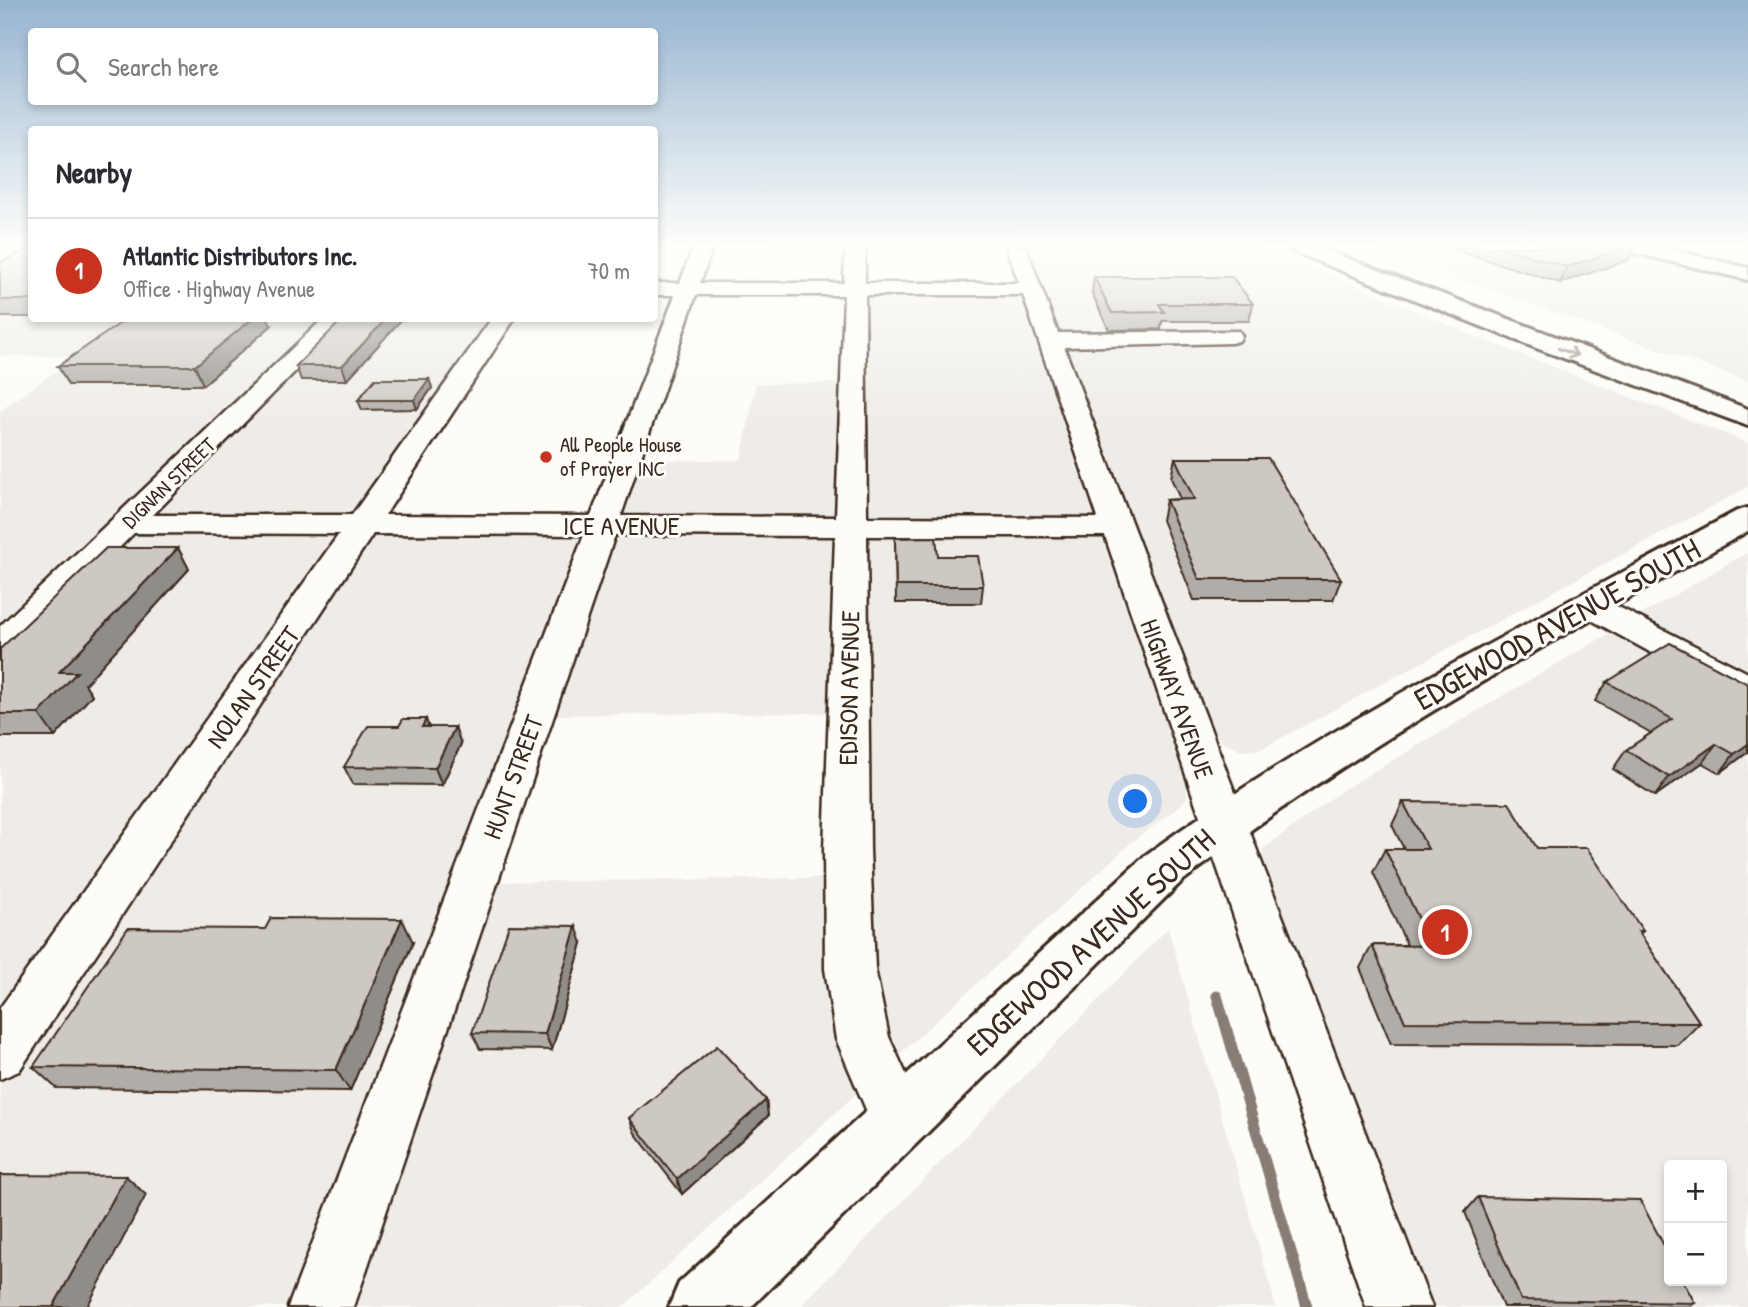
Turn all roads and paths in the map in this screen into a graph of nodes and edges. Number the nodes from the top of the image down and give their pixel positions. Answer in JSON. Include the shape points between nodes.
{"nodes":[{"id":1,"x":666,"y":308,"type":"edge"},
{"id":2,"x":855,"y":308,"type":"edge"},
{"id":3,"x":1037,"y":308,"type":"edge"},
{"id":4,"x":1455,"y":308,"type":"edge"},
{"id":5,"x":1517,"y":308,"type":"edge"},
{"id":6,"x":1542,"y":317,"type":"dead end"},
{"id":7,"x":333,"y":322,"type":"edge"},
{"id":8,"x":501,"y":322,"type":"edge"},
{"id":9,"x":1231,"y":336,"type":"dead end"},
{"id":10,"x":1048,"y":340,"type":"junction"},
{"id":11,"x":1748,"y":418,"type":"edge"},
{"id":12,"x":1748,"y":518,"type":"edge"},
{"id":13,"x":127,"y":524,"type":"junction"},
{"id":14,"x":365,"y":525,"type":"junction"},
{"id":15,"x":603,"y":526,"type":"junction"},
{"id":16,"x":1115,"y":527,"type":"junction"},
{"id":17,"x":850,"y":528,"type":"junction"},
{"id":18,"x":1587,"y":604,"type":"junction"},
{"id":19,"x":0,"y":646,"type":"edge"},
{"id":20,"x":1748,"y":689,"type":"edge"},
{"id":21,"x":1222,"y":822,"type":"junction"},
{"id":22,"x":0,"y":1053,"type":"edge"},
{"id":23,"x":899,"y":1120,"type":"junction"},
{"id":24,"x":321,"y":1307,"type":"edge"},
{"id":25,"x":703,"y":1307,"type":"edge"},
{"id":26,"x":1399,"y":1307,"type":"edge"}],
"edges":[{"from":1,"to":15,"type":"street","name":"HUNT STREET"},
{"from":2,"to":17,"type":"street","name":"EDISON AVENUE"},
{"from":3,"to":10,"type":"street","name":"HIGHWAY AVENUE"},
{"from":4,"to":11,"type":"main road","one_way":true},
{"from":5,"to":6,"type":"main road"},
{"from":7,"to":13,"type":"street","name":"DIGNAN STREET"},
{"from":8,"to":14,"type":"street","name":"NOLAN STREET"},
{"from":9,"to":10,"type":"street"},
{"from":10,"to":16,"type":"street","name":"HIGHWAY AVENUE"},
{"from":12,"to":18,"type":"main road","name":"EDGEWOOD AVENUE SOUTH"},
{"from":13,"to":14,"type":"street","name":"ICE AVENUE"},
{"from":13,"to":19,"type":"street","name":"DIGNAN STREET"},
{"from":14,"to":15,"type":"street","name":"ICE AVENUE"},
{"from":14,"to":22,"type":"street","name":"NOLAN STREET"},
{"from":15,"to":17,"type":"street","name":"ICE AVENUE"},
{"from":15,"to":24,"type":"street","name":"HUNT STREET"},
{"from":16,"to":17,"type":"street","name":"ICE AVENUE"},
{"from":16,"to":21,"type":"street","name":"HIGHWAY AVENUE"},
{"from":17,"to":23,"type":"street","name":"EDISON AVENUE","via":[[850,969],[863,1039]]},
{"from":18,"to":20,"type":"street"},
{"from":18,"to":21,"type":"main road","name":"EDGEWOOD AVENUE SOUTH","via":[[1336,746]]},
{"from":21,"to":23,"type":"main road","name":"EDGEWOOD AVENUE SOUTH","via":[[1164,868]]},
{"from":21,"to":26,"type":"street","name":"HIGHWAY AVENUE"},
{"from":23,"to":25,"type":"main road","name":"EDGEWOOD AVENUE SOUTH"}]}
